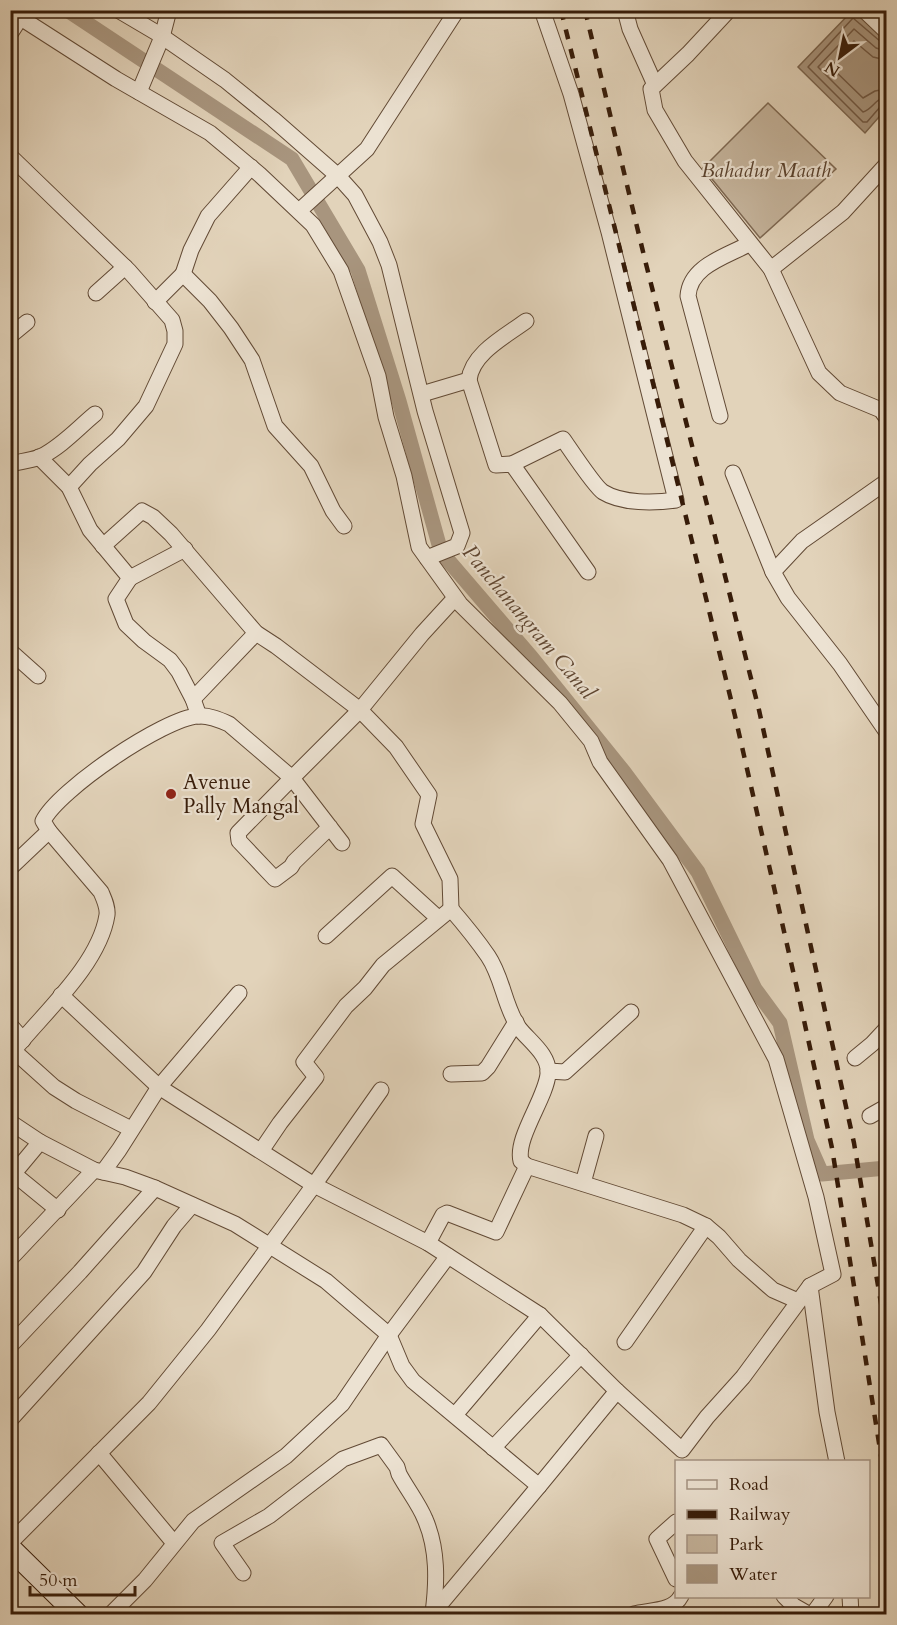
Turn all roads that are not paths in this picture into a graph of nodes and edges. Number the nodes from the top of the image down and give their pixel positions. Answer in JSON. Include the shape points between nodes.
{"nodes":[{"id":1,"x":118,"y":10,"type":"edge"},
{"id":2,"x":169,"y":10,"type":"edge"},
{"id":3,"x":457,"y":10,"type":"edge"},
{"id":4,"x":542,"y":10,"type":"edge"},
{"id":5,"x":625,"y":10,"type":"edge"},
{"id":6,"x":729,"y":10,"type":"edge"},
{"id":7,"x":864,"y":10,"type":"edge"},
{"id":8,"x":16,"y":14,"type":"edge"},
{"id":9,"x":886,"y":31,"type":"edge"},
{"id":10,"x":10,"y":34,"type":"edge"},
{"id":11,"x":162,"y":37,"type":"junction"},
{"id":12,"x":655,"y":85,"type":"junction"},
{"id":13,"x":139,"y":92,"type":"junction"},
{"id":14,"x":10,"y":156,"type":"edge"},
{"id":15,"x":886,"y":165,"type":"edge"},
{"id":16,"x":251,"y":167,"type":"junction"},
{"id":17,"x":333,"y":180,"type":"junction"},
{"id":18,"x":304,"y":205,"type":"junction"},
{"id":19,"x":749,"y":244,"type":"junction"},
{"id":20,"x":125,"y":267,"type":"junction"},
{"id":21,"x":771,"y":268,"type":"junction"},
{"id":22,"x":183,"y":274,"type":"junction"},
{"id":23,"x":96,"y":293,"type":"dead end"},
{"id":24,"x":155,"y":302,"type":"junction"},
{"id":25,"x":526,"y":321,"type":"dead end"},
{"id":26,"x":27,"y":322,"type":"dead end"},
{"id":27,"x":10,"y":336,"type":"edge"},
{"id":28,"x":469,"y":380,"type":"junction"},
{"id":29,"x":422,"y":394,"type":"junction"},
{"id":30,"x":95,"y":414,"type":"dead end"},
{"id":31,"x":720,"y":416,"type":"dead end"},
{"id":32,"x":886,"y":417,"type":"edge"},
{"id":33,"x":39,"y":458,"type":"junction"},
{"id":34,"x":14,"y":459,"type":"edge"},
{"id":35,"x":513,"y":464,"type":"junction"},
{"id":36,"x":732,"y":473,"type":"dead end"},
{"id":37,"x":886,"y":482,"type":"edge"},
{"id":38,"x":69,"y":487,"type":"junction"},
{"id":39,"x":344,"y":526,"type":"dead end"},
{"id":40,"x":104,"y":546,"type":"junction"},
{"id":41,"x":184,"y":549,"type":"junction"},
{"id":42,"x":433,"y":556,"type":"junction"},
{"id":43,"x":588,"y":572,"type":"dead end"},
{"id":44,"x":773,"y":572,"type":"junction"},
{"id":45,"x":130,"y":578,"type":"junction"},
{"id":46,"x":455,"y":598,"type":"junction"},
{"id":47,"x":256,"y":633,"type":"junction"},
{"id":48,"x":10,"y":651,"type":"edge"},
{"id":49,"x":38,"y":676,"type":"dead end"},
{"id":50,"x":193,"y":699,"type":"junction"},
{"id":51,"x":360,"y":710,"type":"junction"},
{"id":52,"x":199,"y":716,"type":"junction"},
{"id":53,"x":886,"y":731,"type":"edge"},
{"id":54,"x":292,"y":778,"type":"junction"},
{"id":55,"x":330,"y":827,"type":"junction"},
{"id":56,"x":49,"y":831,"type":"junction"},
{"id":57,"x":342,"y":843,"type":"dead end"},
{"id":58,"x":10,"y":868,"type":"edge"},
{"id":59,"x":451,"y":909,"type":"junction"},
{"id":60,"x":438,"y":918,"type":"junction"},
{"id":61,"x":326,"y":936,"type":"dead end"},
{"id":62,"x":238,"y":993,"type":"dead end"},
{"id":63,"x":61,"y":995,"type":"junction"},
{"id":64,"x":631,"y":1012,"type":"dead end"},
{"id":65,"x":516,"y":1022,"type":"junction"},
{"id":66,"x":10,"y":1025,"type":"edge"},
{"id":67,"x":886,"y":1029,"type":"edge"},
{"id":68,"x":16,"y":1049,"type":"edge"},
{"id":69,"x":855,"y":1058,"type":"dead end"},
{"id":70,"x":548,"y":1071,"type":"junction"},
{"id":71,"x":451,"y":1074,"type":"dead end"},
{"id":72,"x":159,"y":1087,"type":"junction"},
{"id":73,"x":381,"y":1090,"type":"dead end"},
{"id":74,"x":886,"y":1107,"type":"edge"},
{"id":75,"x":870,"y":1116,"type":"dead end"},
{"id":76,"x":10,"y":1122,"type":"edge"},
{"id":77,"x":131,"y":1129,"type":"junction"},
{"id":78,"x":596,"y":1136,"type":"dead end"},
{"id":79,"x":40,"y":1142,"type":"junction"},
{"id":80,"x":261,"y":1151,"type":"junction"},
{"id":81,"x":527,"y":1166,"type":"junction"},
{"id":82,"x":99,"y":1171,"type":"junction"},
{"id":83,"x":12,"y":1176,"type":"edge"},
{"id":84,"x":583,"y":1183,"type":"junction"},
{"id":85,"x":314,"y":1185,"type":"junction"},
{"id":86,"x":155,"y":1188,"type":"junction"},
{"id":87,"x":192,"y":1205,"type":"junction"},
{"id":88,"x":58,"y":1210,"type":"junction"},
{"id":89,"x":706,"y":1226,"type":"junction"},
{"id":90,"x":428,"y":1243,"type":"junction"},
{"id":91,"x":269,"y":1245,"type":"junction"},
{"id":92,"x":448,"y":1256,"type":"junction"},
{"id":93,"x":10,"y":1259,"type":"edge"},
{"id":94,"x":810,"y":1286,"type":"junction"},
{"id":95,"x":798,"y":1302,"type":"junction"},
{"id":96,"x":540,"y":1315,"type":"junction"},
{"id":97,"x":390,"y":1335,"type":"junction"},
{"id":98,"x":625,"y":1342,"type":"dead end"},
{"id":99,"x":10,"y":1346,"type":"edge"},
{"id":100,"x":581,"y":1355,"type":"junction"},
{"id":101,"x":617,"y":1391,"type":"junction"},
{"id":102,"x":455,"y":1415,"type":"junction"},
{"id":103,"x":10,"y":1420,"type":"edge"},
{"id":104,"x":493,"y":1448,"type":"junction"},
{"id":105,"x":99,"y":1453,"type":"junction"},
{"id":106,"x":686,"y":1456,"type":"edge"},
{"id":107,"x":837,"y":1460,"type":"edge"},
{"id":108,"x":539,"y":1486,"type":"junction"},
{"id":109,"x":675,"y":1523,"type":"edge"},
{"id":110,"x":10,"y":1543,"type":"edge"},
{"id":111,"x":174,"y":1543,"type":"junction"},
{"id":112,"x":10,"y":1548,"type":"edge"},
{"id":113,"x":243,"y":1573,"type":"dead end"},
{"id":114,"x":675,"y":1578,"type":"edge"},
{"id":115,"x":680,"y":1598,"type":"edge"},
{"id":116,"x":786,"y":1598,"type":"edge"},
{"id":117,"x":825,"y":1598,"type":"edge"},
{"id":118,"x":850,"y":1598,"type":"edge"},
{"id":119,"x":67,"y":1611,"type":"edge"},
{"id":120,"x":111,"y":1614,"type":"edge"},
{"id":121,"x":432,"y":1614,"type":"edge"},
{"id":122,"x":634,"y":1614,"type":"edge"},
{"id":123,"x":808,"y":1614,"type":"edge"},
{"id":124,"x":813,"y":1614,"type":"edge"},
{"id":125,"x":851,"y":1614,"type":"edge"}],
"edges":[{"from":1,"to":11,"type":"street"},
{"from":2,"to":11,"type":"street"},
{"from":3,"to":17,"type":"street","via":[[367,148]]},
{"from":4,"to":35,"type":"street","via":[[571,94],[603,209],[676,500],[628,500],[602,492],[563,439]]},
{"from":5,"to":12,"type":"street"},
{"from":6,"to":12,"type":"street"},
{"from":7,"to":9,"type":"street"},
{"from":8,"to":10,"type":"street"},
{"from":8,"to":13,"type":"street"},
{"from":11,"to":13,"type":"street"},
{"from":11,"to":17,"type":"street","via":[[273,119]]},
{"from":12,"to":19,"type":"street","via":[[651,89],[656,110],[685,161]]},
{"from":13,"to":16,"type":"street","via":[[210,133]]},
{"from":14,"to":20,"type":"street"},
{"from":15,"to":21,"type":"street","via":[[843,212]]},
{"from":16,"to":18,"type":"street"},
{"from":16,"to":22,"type":"street","via":[[208,216]]},
{"from":17,"to":18,"type":"street"},
{"from":17,"to":29,"type":"street","via":[[355,195],[380,242]]},
{"from":18,"to":42,"type":"street","via":[[340,271],[378,376],[419,547]]},
{"from":19,"to":21,"type":"street"},
{"from":19,"to":31,"type":"street","via":[[699,270],[689,287],[688,296]]},
{"from":20,"to":23,"type":"street"},
{"from":20,"to":24,"type":"street"},
{"from":21,"to":32,"type":"street","via":[[819,373],[840,393],[881,410]]},
{"from":22,"to":24,"type":"street"},
{"from":22,"to":39,"type":"street","via":[[210,301],[252,360],[275,426],[312,466]]},
{"from":24,"to":38,"type":"street","via":[[172,320],[176,331],[175,344],[158,381],[146,406]]},
{"from":25,"to":28,"type":"street","via":[[480,356],[470,369]]},
{"from":26,"to":27,"type":"street"},
{"from":28,"to":29,"type":"street"},
{"from":28,"to":35,"type":"street","via":[[496,465]]},
{"from":29,"to":42,"type":"street","via":[[462,533],[457,546]]},
{"from":30,"to":33,"type":"street"},
{"from":33,"to":34,"type":"street"},
{"from":33,"to":38,"type":"street"},
{"from":35,"to":43,"type":"street"},
{"from":36,"to":44,"type":"street"},
{"from":37,"to":44,"type":"street","via":[[802,541]]},
{"from":38,"to":40,"type":"street","via":[[90,530]]},
{"from":40,"to":41,"type":"street","via":[[142,511]]},
{"from":40,"to":45,"type":"street"},
{"from":41,"to":45,"type":"street"},
{"from":41,"to":47,"type":"street"},
{"from":42,"to":46,"type":"street"},
{"from":44,"to":53,"type":"street"},
{"from":45,"to":50,"type":"street","via":[[116,599],[126,624],[170,660]]},
{"from":46,"to":51,"type":"street"},
{"from":46,"to":94,"type":"street","via":[[560,703],[591,741],[600,762],[670,860],[776,1059],[816,1197],[833,1274]]},
{"from":47,"to":50,"type":"street"},
{"from":47,"to":51,"type":"street"},
{"from":48,"to":49,"type":"street"},
{"from":50,"to":52,"type":"street"},
{"from":51,"to":54,"type":"street"},
{"from":51,"to":59,"type":"street","via":[[396,747],[429,795],[423,824],[450,879]]},
{"from":52,"to":54,"type":"street","via":[[229,724]]},
{"from":52,"to":56,"type":"street","via":[[182,719],[134,743],[90,775],[48,811],[44,821]]},
{"from":54,"to":55,"type":"street"},
{"from":54,"to":55,"type":"street","via":[[238,833],[239,841],[275,879]]},
{"from":55,"to":57,"type":"street"},
{"from":56,"to":58,"type":"street"},
{"from":56,"to":63,"type":"street","via":[[101,892],[107,914],[84,969]]},
{"from":59,"to":60,"type":"street"},
{"from":59,"to":65,"type":"street","via":[[497,970]]},
{"from":60,"to":61,"type":"street","via":[[392,876]]},
{"from":60,"to":80,"type":"street","via":[[384,965],[323,1035],[304,1062],[316,1077]]},
{"from":62,"to":72,"type":"street"},
{"from":63,"to":68,"type":"street"},
{"from":63,"to":72,"type":"street"},
{"from":64,"to":70,"type":"street","via":[[565,1072]]},
{"from":65,"to":70,"type":"street","via":[[546,1061]]},
{"from":65,"to":71,"type":"street","via":[[482,1073]]},
{"from":66,"to":68,"type":"street"},
{"from":67,"to":69,"type":"street"},
{"from":68,"to":77,"type":"street","via":[[54,1087]]},
{"from":70,"to":81,"type":"street","via":[[520,1151]]},
{"from":72,"to":77,"type":"street"},
{"from":72,"to":80,"type":"street"},
{"from":73,"to":85,"type":"street"},
{"from":74,"to":75,"type":"street"},
{"from":76,"to":79,"type":"street"},
{"from":77,"to":82,"type":"street","via":[[119,1150]]},
{"from":78,"to":84,"type":"street"},
{"from":79,"to":82,"type":"street"},
{"from":79,"to":83,"type":"street"},
{"from":80,"to":85,"type":"street"},
{"from":81,"to":84,"type":"street"},
{"from":81,"to":90,"type":"street","via":[[496,1232],[447,1213]]},
{"from":82,"to":86,"type":"street"},
{"from":82,"to":88,"type":"street"},
{"from":83,"to":88,"type":"street"},
{"from":84,"to":89,"type":"street"},
{"from":85,"to":90,"type":"street"},
{"from":85,"to":91,"type":"street"},
{"from":86,"to":87,"type":"street"},
{"from":86,"to":99,"type":"street"},
{"from":87,"to":91,"type":"street"},
{"from":87,"to":103,"type":"street","via":[[144,1272]]},
{"from":88,"to":93,"type":"street"},
{"from":89,"to":95,"type":"street","via":[[773,1290]]},
{"from":89,"to":98,"type":"street"},
{"from":90,"to":92,"type":"street"},
{"from":91,"to":97,"type":"street","via":[[326,1281]]},
{"from":91,"to":105,"type":"street","via":[[208,1330],[149,1402]]},
{"from":92,"to":96,"type":"street"},
{"from":92,"to":97,"type":"street"},
{"from":94,"to":95,"type":"street"},
{"from":94,"to":107,"type":"street"},
{"from":95,"to":106,"type":"street","via":[[743,1377],[707,1417]]},
{"from":96,"to":100,"type":"street"},
{"from":96,"to":102,"type":"street"},
{"from":97,"to":102,"type":"street","via":[[412,1381]]},
{"from":97,"to":111,"type":"street","via":[[342,1404],[286,1456],[192,1521]]},
{"from":100,"to":101,"type":"street"},
{"from":100,"to":104,"type":"street"},
{"from":101,"to":106,"type":"street"},
{"from":101,"to":108,"type":"street"},
{"from":102,"to":104,"type":"street"},
{"from":104,"to":108,"type":"street"},
{"from":105,"to":110,"type":"street"},
{"from":105,"to":111,"type":"street"},
{"from":108,"to":121,"type":"street"},
{"from":109,"to":114,"type":"street","via":[[657,1539]]},
{"from":111,"to":120,"type":"street","via":[[146,1580]]},
{"from":112,"to":119,"type":"main road"},
{"from":113,"to":121,"type":"street","via":[[222,1542],[269,1516],[343,1460],[381,1445],[425,1519],[436,1571]]},
{"from":115,"to":122,"type":"street","via":[[663,1609]]},
{"from":116,"to":123,"type":"street"},
{"from":117,"to":124,"type":"street"},
{"from":118,"to":125,"type":"street"}]}
